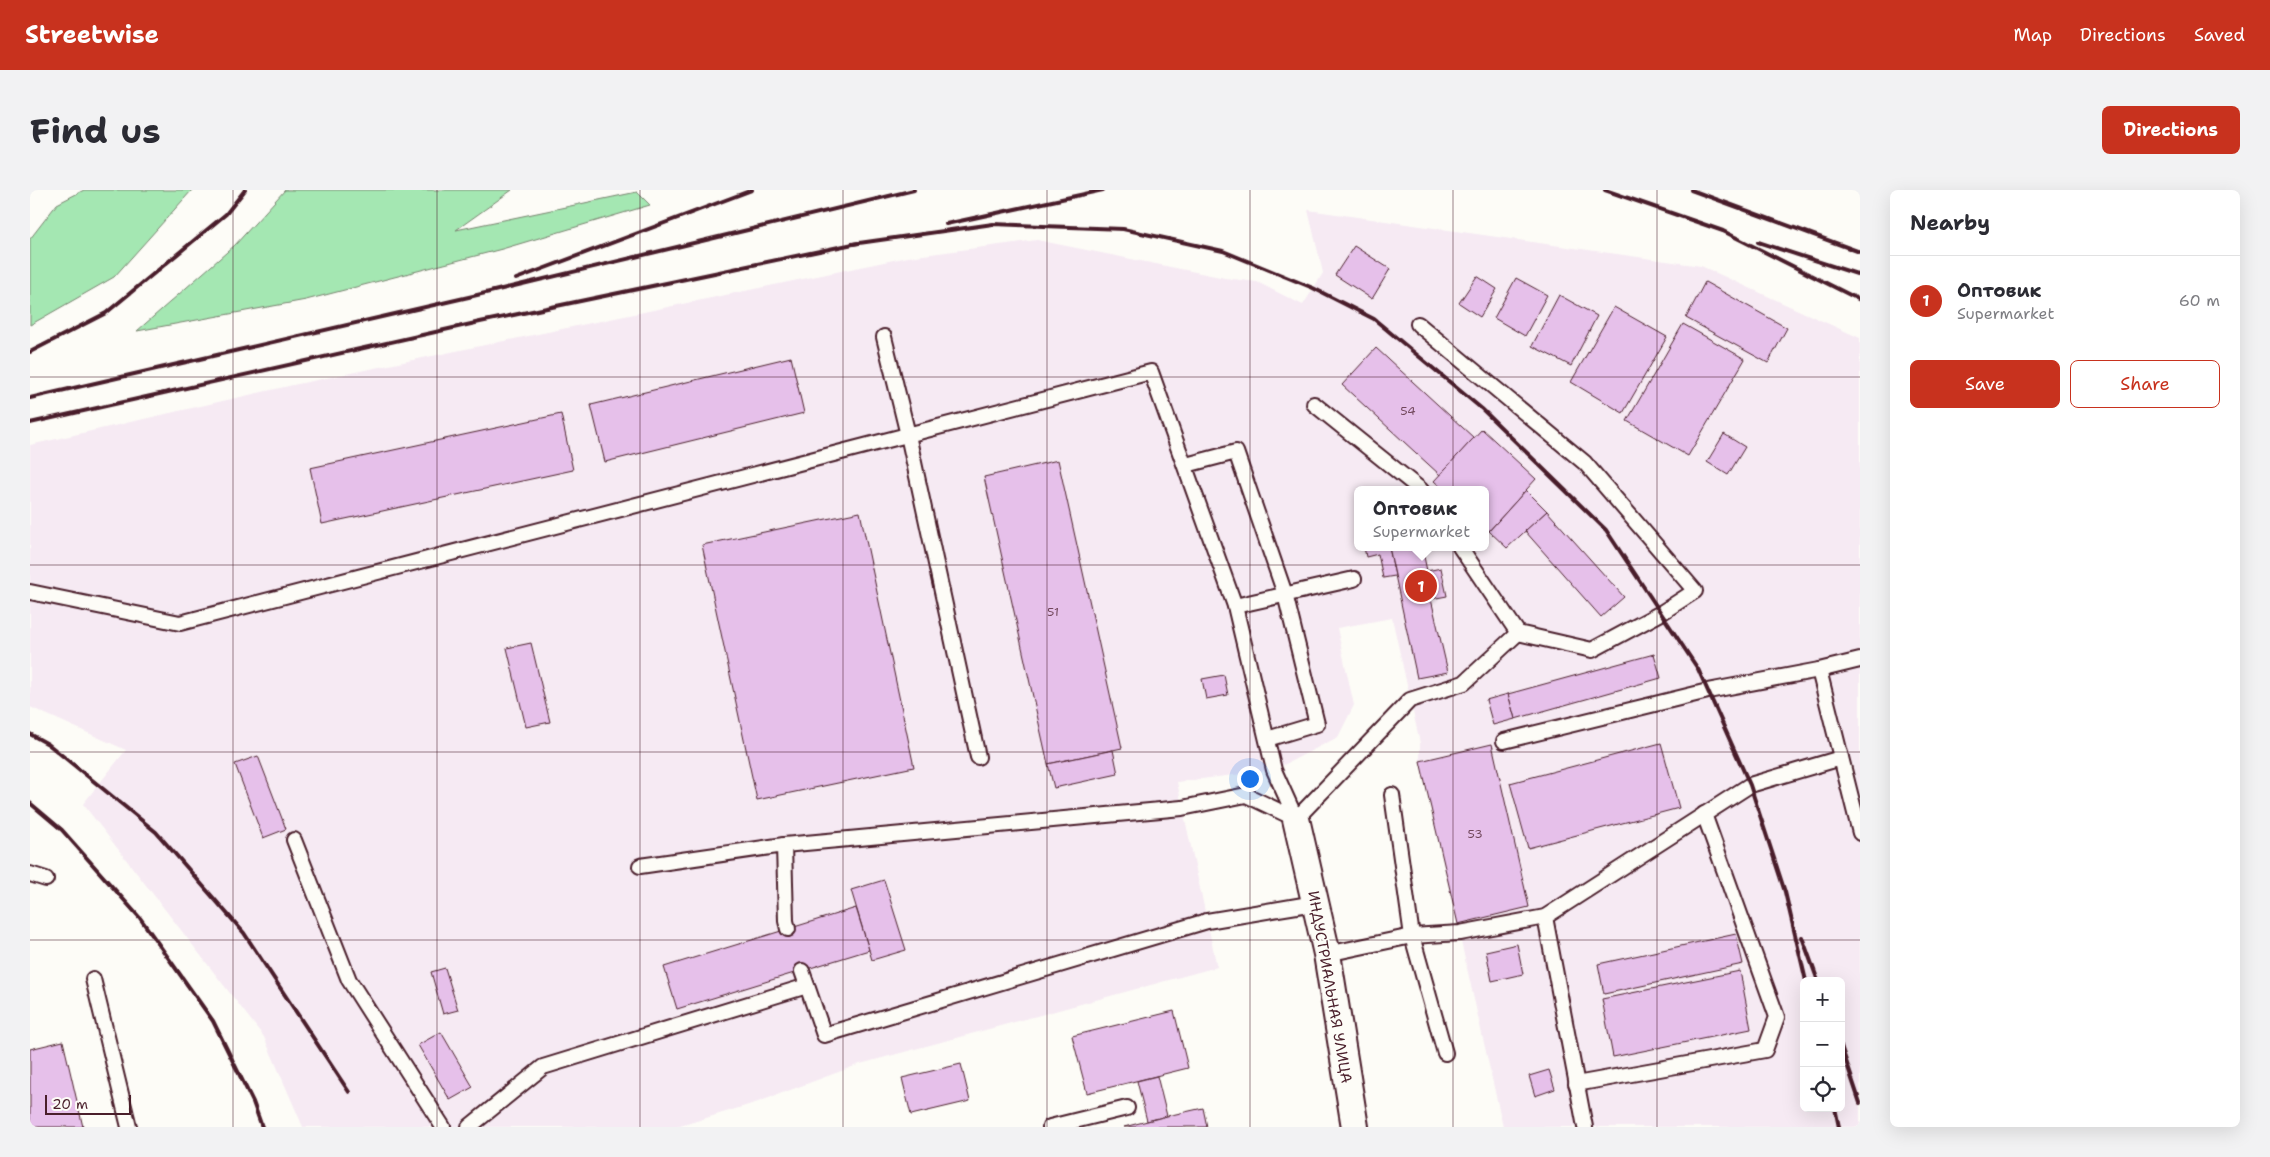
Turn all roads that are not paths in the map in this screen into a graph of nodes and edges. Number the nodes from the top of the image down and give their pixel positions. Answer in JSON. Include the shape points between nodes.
{"nodes":[{"id":1,"x":1418,"y":324,"type":"dead end"},
{"id":2,"x":884,"y":337,"type":"dead end"},
{"id":3,"x":1314,"y":404,"type":"dead end"},
{"id":4,"x":908,"y":435,"type":"junction"},
{"id":5,"x":1186,"y":465,"type":"junction"},
{"id":6,"x":1416,"y":486,"type":"edge"},
{"id":7,"x":1463,"y":551,"type":"edge"},
{"id":8,"x":1354,"y":579,"type":"dead end"},
{"id":9,"x":30,"y":592,"type":"edge"},
{"id":10,"x":1285,"y":594,"type":"junction"},
{"id":11,"x":1235,"y":606,"type":"junction"},
{"id":12,"x":1518,"y":633,"type":"junction"},
{"id":13,"x":1860,"y":660,"type":"edge"},
{"id":14,"x":1819,"y":670,"type":"junction"},
{"id":15,"x":1267,"y":739,"type":"junction"},
{"id":16,"x":1504,"y":741,"type":"dead end"},
{"id":17,"x":978,"y":757,"type":"dead end"},
{"id":18,"x":1841,"y":758,"type":"junction"},
{"id":19,"x":1392,"y":795,"type":"dead end"},
{"id":20,"x":1704,"y":814,"type":"junction"},
{"id":21,"x":1296,"y":819,"type":"junction"},
{"id":22,"x":1860,"y":833,"type":"edge"},
{"id":23,"x":294,"y":840,"type":"dead end"},
{"id":24,"x":784,"y":846,"type":"junction"},
{"id":25,"x":640,"y":866,"type":"dead end"},
{"id":26,"x":30,"y":874,"type":"edge"},
{"id":27,"x":46,"y":879,"type":"dead end"},
{"id":28,"x":1315,"y":904,"type":"junction"},
{"id":29,"x":1545,"y":917,"type":"junction"},
{"id":30,"x":788,"y":929,"type":"dead end"},
{"id":31,"x":1412,"y":936,"type":"junction"},
{"id":32,"x":1327,"y":954,"type":"junction"},
{"id":33,"x":802,"y":971,"type":"dead end"},
{"id":34,"x":93,"y":979,"type":"dead end"},
{"id":35,"x":808,"y":986,"type":"junction"},
{"id":36,"x":1445,"y":1053,"type":"dead end"},
{"id":37,"x":1576,"y":1084,"type":"junction"},
{"id":38,"x":1127,"y":1108,"type":"dead end"},
{"id":39,"x":129,"y":1127,"type":"edge"},
{"id":40,"x":443,"y":1127,"type":"edge"},
{"id":41,"x":469,"y":1127,"type":"edge"},
{"id":42,"x":1050,"y":1127,"type":"edge"},
{"id":43,"x":1354,"y":1127,"type":"edge"},
{"id":44,"x":1585,"y":1127,"type":"edge"}],
"edges":[{"from":1,"to":12,"type":"lane","via":[[1585,463],[1695,592],[1592,650]]},
{"from":2,"to":4,"type":"lane"},
{"from":3,"to":6,"type":"lane"},
{"from":4,"to":5,"type":"lane","via":[[1152,372]]},
{"from":4,"to":9,"type":"lane","via":[[180,623]]},
{"from":4,"to":17,"type":"lane"},
{"from":5,"to":10,"type":"lane","via":[[1236,452]]},
{"from":5,"to":11,"type":"lane"},
{"from":7,"to":12,"type":"lane"},
{"from":8,"to":10,"type":"lane"},
{"from":10,"to":11,"type":"lane"},
{"from":10,"to":15,"type":"lane","via":[[1317,724]]},
{"from":11,"to":15,"type":"lane"},
{"from":12,"to":21,"type":"lane","via":[[1464,683],[1410,700]]},
{"from":13,"to":14,"type":"lane"},
{"from":14,"to":16,"type":"lane","via":[[1708,691]]},
{"from":14,"to":18,"type":"lane"},
{"from":15,"to":21,"type":"lane","via":[[1274,770]]},
{"from":18,"to":20,"type":"lane","via":[[1750,785]]},
{"from":18,"to":22,"type":"lane"},
{"from":19,"to":31,"type":"lane"},
{"from":20,"to":29,"type":"lane"},
{"from":20,"to":37,"type":"lane","via":[[1777,1017],[1765,1050]]},
{"from":21,"to":24,"type":"lane","via":[[1246,795],[1182,808]]},
{"from":21,"to":28,"type":"street","name":"ИНДУСТРИАЛЬНАЯ УЛИЦА"},
{"from":23,"to":40,"type":"lane","via":[[349,980]]},
{"from":24,"to":25,"type":"lane"},
{"from":24,"to":30,"type":"lane"},
{"from":26,"to":27,"type":"lane"},
{"from":28,"to":32,"type":"street","name":"ИНДУСТРИАЛЬНАЯ УЛИЦА"},
{"from":28,"to":35,"type":"lane","via":[[1207,921],[824,1034]]},
{"from":29,"to":31,"type":"lane","via":[[1460,933]]},
{"from":29,"to":37,"type":"lane"},
{"from":31,"to":32,"type":"lane"},
{"from":31,"to":36,"type":"lane"},
{"from":32,"to":43,"type":"street","name":"ИНДУСТРИАЛЬНАЯ УЛИЦА"},
{"from":33,"to":35,"type":"lane"},
{"from":34,"to":39,"type":"lane"},
{"from":35,"to":41,"type":"lane","via":[[543,1067]]},
{"from":37,"to":44,"type":"lane"},
{"from":38,"to":42,"type":"lane"}]}
